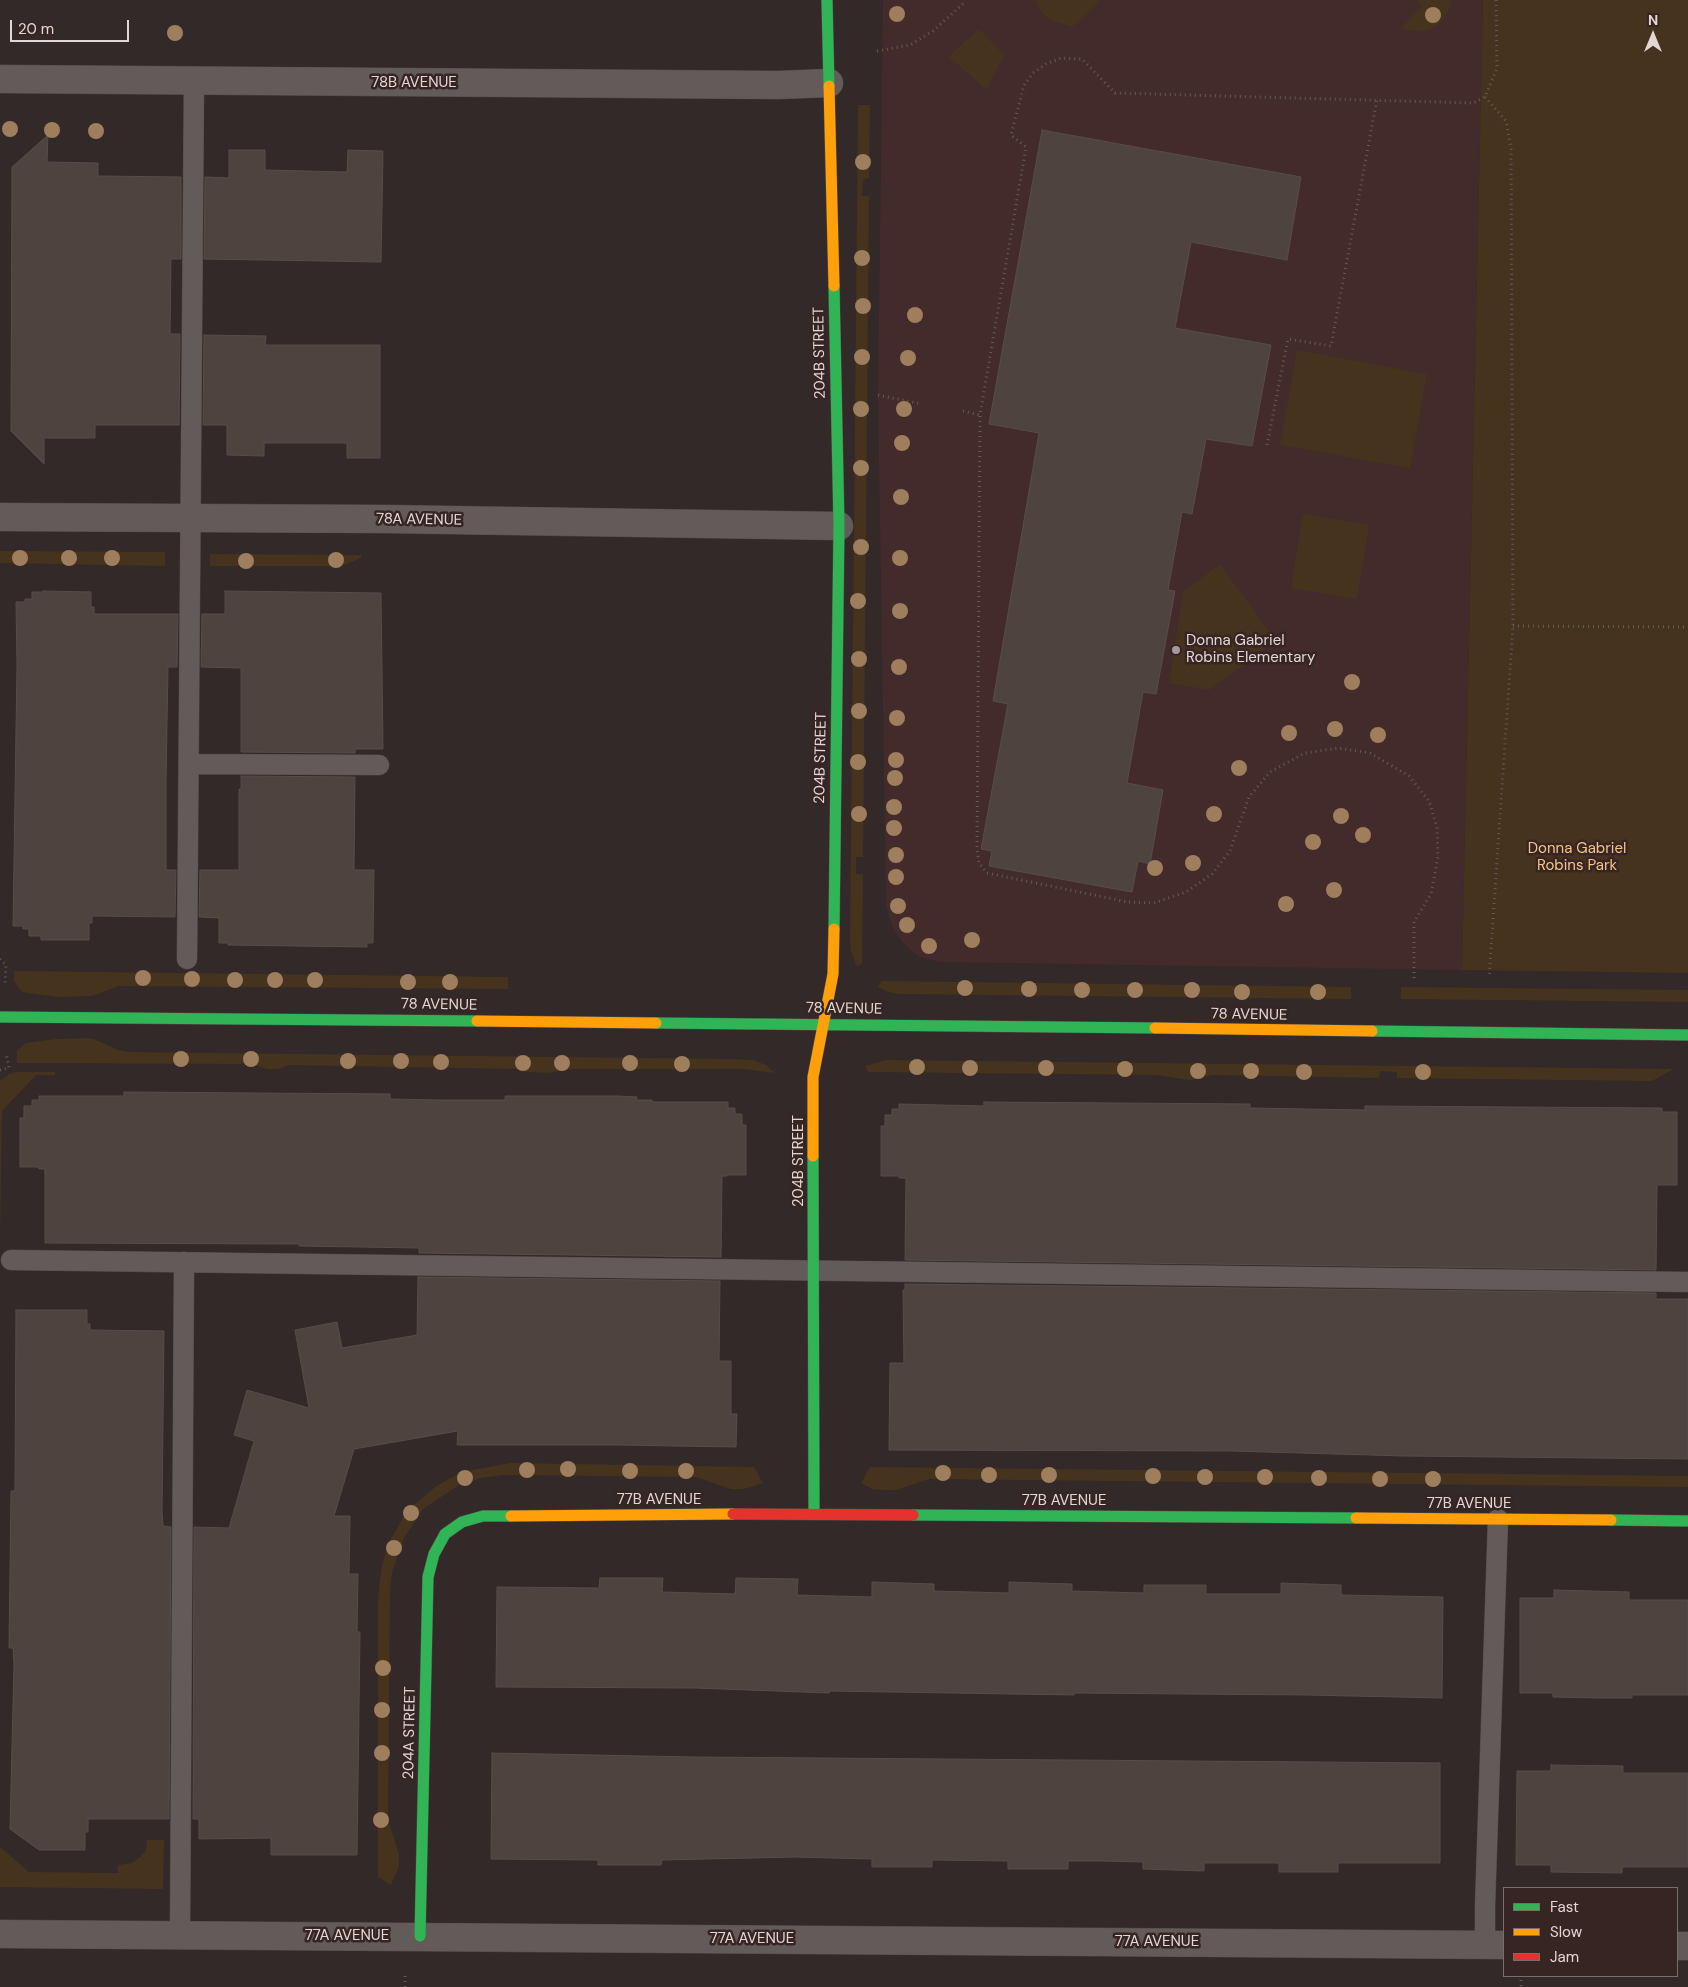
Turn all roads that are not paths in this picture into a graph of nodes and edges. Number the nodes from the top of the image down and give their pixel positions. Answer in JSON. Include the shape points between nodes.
{"nodes":[{"id":1,"x":827,"y":0,"type":"edge"},
{"id":2,"x":0,"y":79,"type":"edge"},
{"id":3,"x":194,"y":81,"type":"junction"},
{"id":4,"x":829,"y":84,"type":"junction"},
{"id":5,"x":0,"y":517,"type":"edge"},
{"id":6,"x":191,"y":518,"type":"junction"},
{"id":7,"x":839,"y":526,"type":"junction"},
{"id":8,"x":189,"y":764,"type":"junction"},
{"id":9,"x":379,"y":765,"type":"dead end"},
{"id":10,"x":187,"y":958,"type":"dead end"},
{"id":11,"x":0,"y":1017,"type":"edge"},
{"id":12,"x":824,"y":1024,"type":"junction"},
{"id":13,"x":1688,"y":1035,"type":"edge"},
{"id":14,"x":11,"y":1260,"type":"dead end"},
{"id":15,"x":184,"y":1262,"type":"junction"},
{"id":16,"x":814,"y":1269,"type":"junction"},
{"id":17,"x":1688,"y":1282,"type":"edge"},
{"id":18,"x":814,"y":1514,"type":"junction"},
{"id":19,"x":1498,"y":1519,"type":"junction"},
{"id":20,"x":1688,"y":1521,"type":"edge"},
{"id":21,"x":445,"y":1534,"type":"joint"},
{"id":22,"x":0,"y":1934,"type":"edge"},
{"id":23,"x":180,"y":1935,"type":"junction"},
{"id":24,"x":420,"y":1936,"type":"junction"},
{"id":25,"x":1495,"y":1945,"type":"edge"}],
"edges":[{"from":1,"to":4,"type":"street","name":"204B STREET"},
{"from":2,"to":3,"type":"street","name":"78B AVENUE"},
{"from":3,"to":4,"type":"street","name":"78B AVENUE"},
{"from":3,"to":6,"type":"lane"},
{"from":4,"to":7,"type":"street","name":"204B STREET"},
{"from":5,"to":6,"type":"street","name":"78A AVENUE"},
{"from":6,"to":7,"type":"street","name":"78A AVENUE"},
{"from":6,"to":8,"type":"lane"},
{"from":7,"to":12,"type":"street","name":"204B STREET","via":[[833,974]]},
{"from":8,"to":9,"type":"lane"},
{"from":8,"to":10,"type":"lane"},
{"from":11,"to":12,"type":"street","name":"78 AVENUE"},
{"from":12,"to":13,"type":"street","name":"78 AVENUE"},
{"from":12,"to":16,"type":"street","name":"204B STREET","via":[[813,1077]]},
{"from":14,"to":15,"type":"lane"},
{"from":15,"to":16,"type":"lane"},
{"from":15,"to":23,"type":"lane"},
{"from":16,"to":17,"type":"lane"},
{"from":16,"to":18,"type":"street","name":"204B STREET"},
{"from":18,"to":19,"type":"street","name":"77B AVENUE"},
{"from":18,"to":21,"type":"street","name":"77B AVENUE","via":[[483,1516],[462,1522]]},
{"from":19,"to":20,"type":"street","name":"77B AVENUE"},
{"from":19,"to":25,"type":"lane","via":[[1485,1897]]},
{"from":21,"to":24,"type":"street","name":"204A STREET","via":[[434,1554],[428,1577]]},
{"from":22,"to":23,"type":"street","name":"77A AVENUE"},
{"from":23,"to":24,"type":"street","name":"77A AVENUE"},
{"from":24,"to":25,"type":"street","name":"77A AVENUE"}]}
